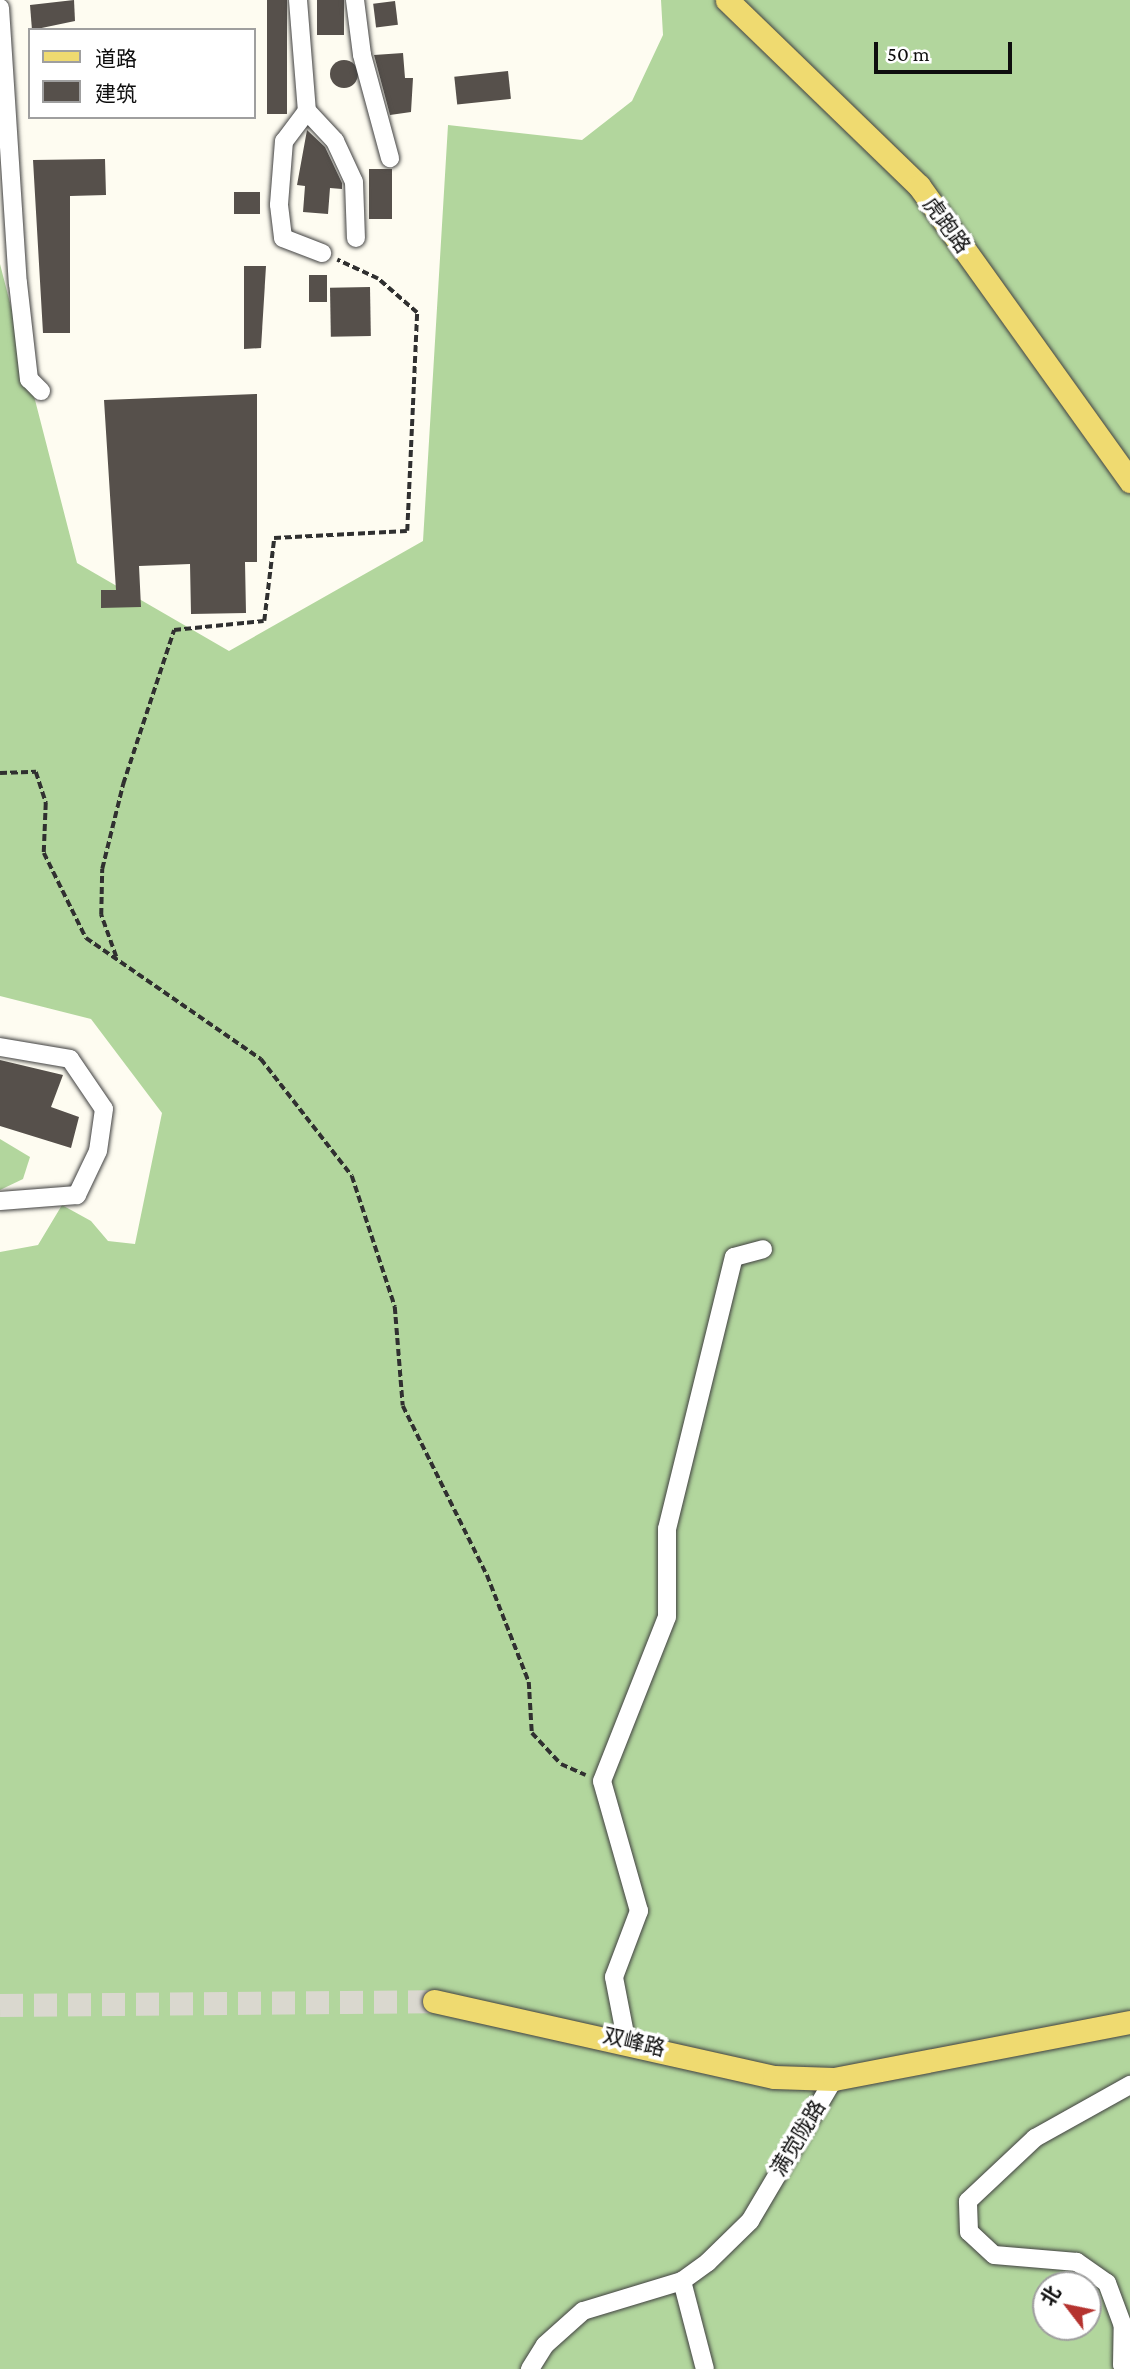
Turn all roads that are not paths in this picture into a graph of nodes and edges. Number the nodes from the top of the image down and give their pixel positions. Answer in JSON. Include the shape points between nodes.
{"nodes":[{"id":1,"x":298,"y":0,"type":"edge"},
{"id":2,"x":355,"y":0,"type":"edge"},
{"id":3,"x":727,"y":0,"type":"edge"},
{"id":4,"x":0,"y":8,"type":"edge"},
{"id":5,"x":307,"y":111,"type":"junction"},
{"id":6,"x":390,"y":158,"type":"dead end"},
{"id":7,"x":356,"y":238,"type":"dead end"},
{"id":8,"x":321,"y":253,"type":"road end"},
{"id":9,"x":41,"y":391,"type":"dead end"},
{"id":10,"x":1130,"y":481,"type":"edge"},
{"id":11,"x":0,"y":1046,"type":"edge"},
{"id":12,"x":0,"y":1201,"type":"edge"},
{"id":13,"x":763,"y":1249,"type":"dead end"},
{"id":14,"x":434,"y":2001,"type":"tunnel mouth"},
{"id":15,"x":1130,"y":2022,"type":"edge"},
{"id":16,"x":626,"y":2039,"type":"junction"},
{"id":17,"x":834,"y":2079,"type":"junction"},
{"id":18,"x":1130,"y":2085,"type":"edge"},
{"id":19,"x":682,"y":2281,"type":"junction"},
{"id":20,"x":530,"y":2369,"type":"edge"},
{"id":21,"x":705,"y":2369,"type":"edge"},
{"id":22,"x":1128,"y":2369,"type":"edge"}],
"edges":[{"from":1,"to":5,"type":"street"},
{"from":2,"to":6,"type":"street","via":[[362,55]]},
{"from":3,"to":10,"type":"main road","name":"虎跑路","via":[[919,186]]},
{"from":4,"to":9,"type":"street","via":[[18,283],[29,379]]},
{"from":5,"to":7,"type":"street","via":[[335,141],[354,182]]},
{"from":5,"to":8,"type":"street","via":[[284,141],[279,205],[282,238]]},
{"from":11,"to":12,"type":"street","via":[[70,1059],[104,1109],[98,1152],[77,1195]]},
{"from":13,"to":16,"type":"street","via":[[734,1257],[667,1529],[667,1617],[602,1781],[639,1912],[614,1977]]},
{"from":14,"to":16,"type":"main road","name":"双峰路"},
{"from":15,"to":17,"type":"main road","name":"满觉陇路"},
{"from":16,"to":17,"type":"main road","name":"双峰路","via":[[774,2077]]},
{"from":17,"to":19,"type":"street","name":"满觉陇路","via":[[750,2221]]},
{"from":18,"to":22,"type":"street","via":[[1035,2138],[968,2201],[969,2231],[994,2255],[1077,2262],[1107,2283],[1124,2326],[1122,2365]]},
{"from":19,"to":20,"type":"street","name":"满觉陇路","via":[[583,2311],[545,2345]]},
{"from":19,"to":21,"type":"street"}]}
